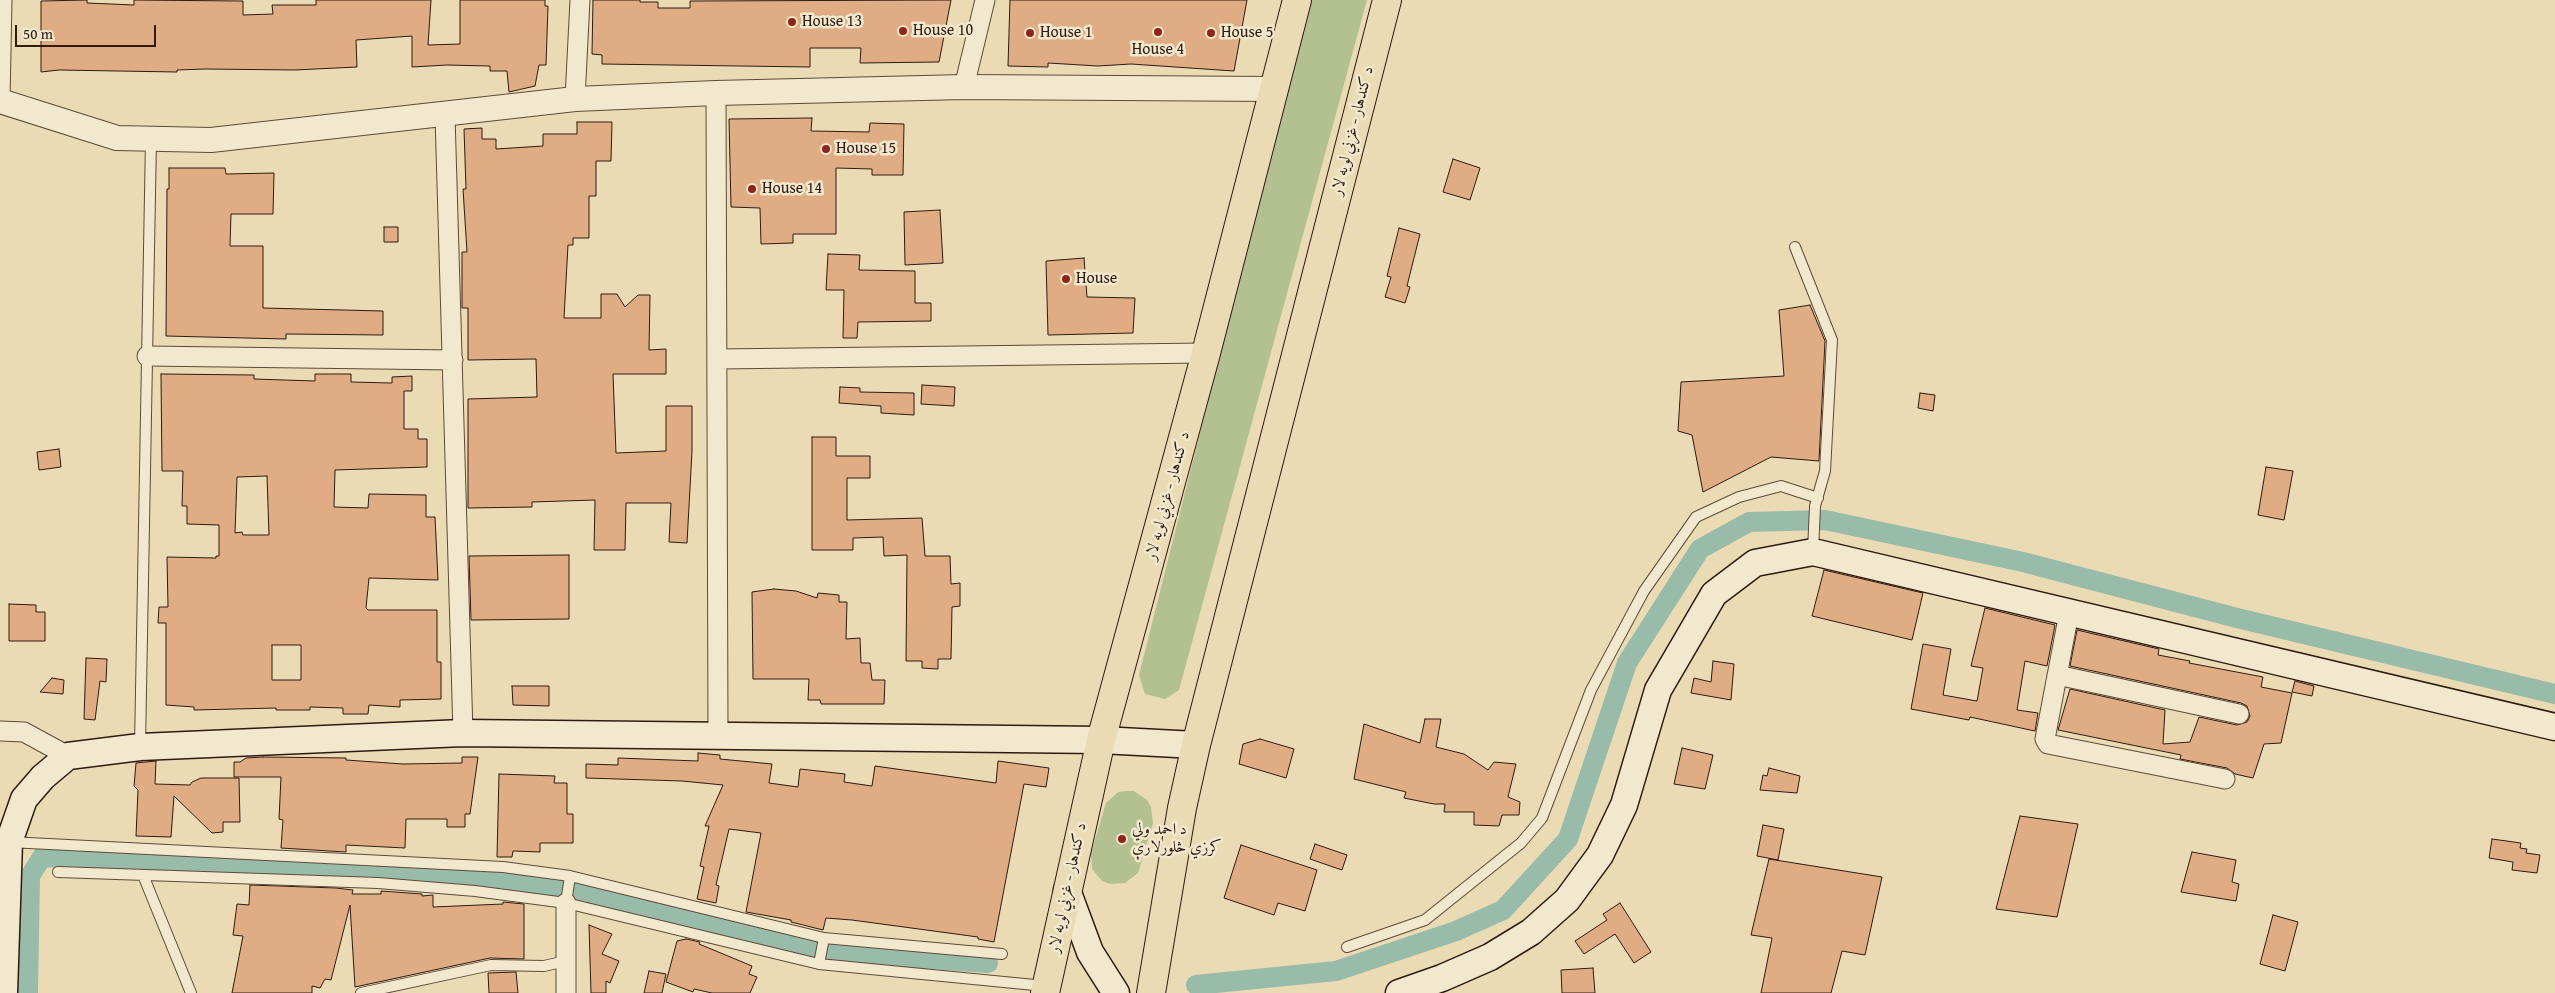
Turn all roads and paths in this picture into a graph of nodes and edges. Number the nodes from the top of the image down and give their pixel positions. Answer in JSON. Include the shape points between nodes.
{"nodes":[{"id":1,"x":2,"y":0,"type":"edge"},
{"id":2,"x":580,"y":0,"type":"edge"},
{"id":3,"x":985,"y":0,"type":"edge"},
{"id":4,"x":1297,"y":0,"type":"edge"},
{"id":5,"x":1387,"y":0,"type":"edge"},
{"id":6,"x":964,"y":87,"type":"junction"},
{"id":7,"x":1274,"y":89,"type":"junction"},
{"id":8,"x":716,"y":93,"type":"junction"},
{"id":9,"x":575,"y":99,"type":"junction"},
{"id":10,"x":0,"y":101,"type":"edge"},
{"id":11,"x":445,"y":115,"type":"junction"},
{"id":12,"x":151,"y":139,"type":"junction"},
{"id":13,"x":1795,"y":247,"type":"dead end"},
{"id":14,"x":1206,"y":353,"type":"junction"},
{"id":15,"x":147,"y":356,"type":"junction"},
{"id":16,"x":718,"y":359,"type":"junction"},
{"id":17,"x":453,"y":360,"type":"junction"},
{"id":18,"x":1816,"y":502,"type":"junction"},
{"id":19,"x":1813,"y":542,"type":"junction"},
{"id":20,"x":2069,"y":614,"type":"junction"},
{"id":21,"x":2057,"y":675,"type":"junction"},
{"id":22,"x":2239,"y":714,"type":"dead end"},
{"id":23,"x":2555,"y":726,"type":"edge"},
{"id":24,"x":0,"y":731,"type":"edge"},
{"id":25,"x":463,"y":733,"type":"junction"},
{"id":26,"x":718,"y":734,"type":"junction"},
{"id":27,"x":1101,"y":740,"type":"junction"},
{"id":28,"x":1196,"y":745,"type":"junction"},
{"id":29,"x":140,"y":747,"type":"junction"},
{"id":30,"x":68,"y":756,"type":"junction"},
{"id":31,"x":2225,"y":780,"type":"dead end"},
{"id":32,"x":9,"y":842,"type":"junction"},
{"id":33,"x":58,"y":872,"type":"dead end"},
{"id":34,"x":143,"y":875,"type":"junction"},
{"id":35,"x":570,"y":876,"type":"junction"},
{"id":36,"x":1067,"y":890,"type":"junction"},
{"id":37,"x":566,"y":901,"type":"junction"},
{"id":38,"x":824,"y":938,"type":"junction"},
{"id":39,"x":1347,"y":947,"type":"dead end"},
{"id":40,"x":1002,"y":954,"type":"dead end"},
{"id":41,"x":566,"y":961,"type":"junction"},
{"id":42,"x":819,"y":964,"type":"junction"},
{"id":43,"x":1046,"y":989,"type":"edge"},
{"id":44,"x":4,"y":993,"type":"edge"},
{"id":45,"x":191,"y":993,"type":"edge"},
{"id":46,"x":361,"y":993,"type":"edge"},
{"id":47,"x":566,"y":993,"type":"edge"},
{"id":48,"x":1116,"y":993,"type":"edge"},
{"id":49,"x":1151,"y":993,"type":"edge"},
{"id":50,"x":1400,"y":993,"type":"edge"}],
"edges":[{"from":1,"to":10,"type":"street"},
{"from":2,"to":9,"type":"street"},
{"from":3,"to":6,"type":"street"},
{"from":4,"to":7,"type":"highway","name":"د کندهار - غزني لويه لار"},
{"from":5,"to":28,"type":"highway","name":"د کندهار - غزني لويه لار"},
{"from":6,"to":7,"type":"street"},
{"from":6,"to":8,"type":"street"},
{"from":7,"to":14,"type":"highway","name":"د کندهار - غزني لويه لار"},
{"from":8,"to":9,"type":"street"},
{"from":8,"to":16,"type":"street"},
{"from":9,"to":11,"type":"street"},
{"from":10,"to":12,"type":"street","via":[[117,138]]},
{"from":11,"to":12,"type":"street","via":[[211,140]]},
{"from":11,"to":17,"type":"street"},
{"from":12,"to":15,"type":"lane"},
{"from":13,"to":18,"type":"lane","via":[[1832,340],[1825,471]]},
{"from":14,"to":16,"type":"street"},
{"from":14,"to":27,"type":"highway","name":"د کندهار - غزني لويه لار"},
{"from":15,"to":17,"type":"street"},
{"from":15,"to":29,"type":"lane"},
{"from":16,"to":26,"type":"street"},
{"from":17,"to":25,"type":"street"},
{"from":18,"to":19,"type":"lane"},
{"from":18,"to":39,"type":"lane","via":[[1781,486],[1739,497],[1696,517],[1644,591],[1591,690],[1542,818],[1521,844],[1425,920]]},
{"from":19,"to":20,"type":"main road","via":[[1878,566]]},
{"from":19,"to":50,"type":"main road","via":[[1755,563],[1714,594],[1658,690],[1624,805],[1600,855],[1568,900],[1532,932],[1490,957]]},
{"from":20,"to":21,"type":"street"},
{"from":20,"to":23,"type":"main road"},
{"from":21,"to":22,"type":"street"},
{"from":21,"to":31,"type":"street","via":[[2045,739],[2048,744]]},
{"from":24,"to":30,"type":"street","via":[[24,732]]},
{"from":25,"to":26,"type":"main road"},
{"from":25,"to":29,"type":"main road"},
{"from":26,"to":27,"type":"main road"},
{"from":27,"to":28,"type":"main road"},
{"from":27,"to":36,"type":"highway","name":"د کندهار - غزني لويه لار"},
{"from":28,"to":49,"type":"highway","name":"د کندهار - غزني لويه لار","via":[[1182,808]]},
{"from":29,"to":30,"type":"main road"},
{"from":30,"to":32,"type":"main road","via":[[42,777],[24,799]]},
{"from":32,"to":35,"type":"lane","via":[[503,867]]},
{"from":32,"to":44,"type":"main road"},
{"from":33,"to":34,"type":"lane"},
{"from":34,"to":37,"type":"lane","via":[[378,883]]},
{"from":34,"to":45,"type":"lane"},
{"from":35,"to":37,"type":"lane"},
{"from":35,"to":38,"type":"lane"},
{"from":36,"to":43,"type":"highway","name":"د کندهار - غزني لويه لار"},
{"from":36,"to":48,"type":"main road","via":[[1090,952]]},
{"from":37,"to":41,"type":"street"},
{"from":37,"to":42,"type":"lane"},
{"from":38,"to":40,"type":"lane"},
{"from":38,"to":42,"type":"lane"},
{"from":41,"to":46,"type":"lane","via":[[544,966],[491,966]]},
{"from":41,"to":47,"type":"street"},
{"from":42,"to":43,"type":"lane"}]}
